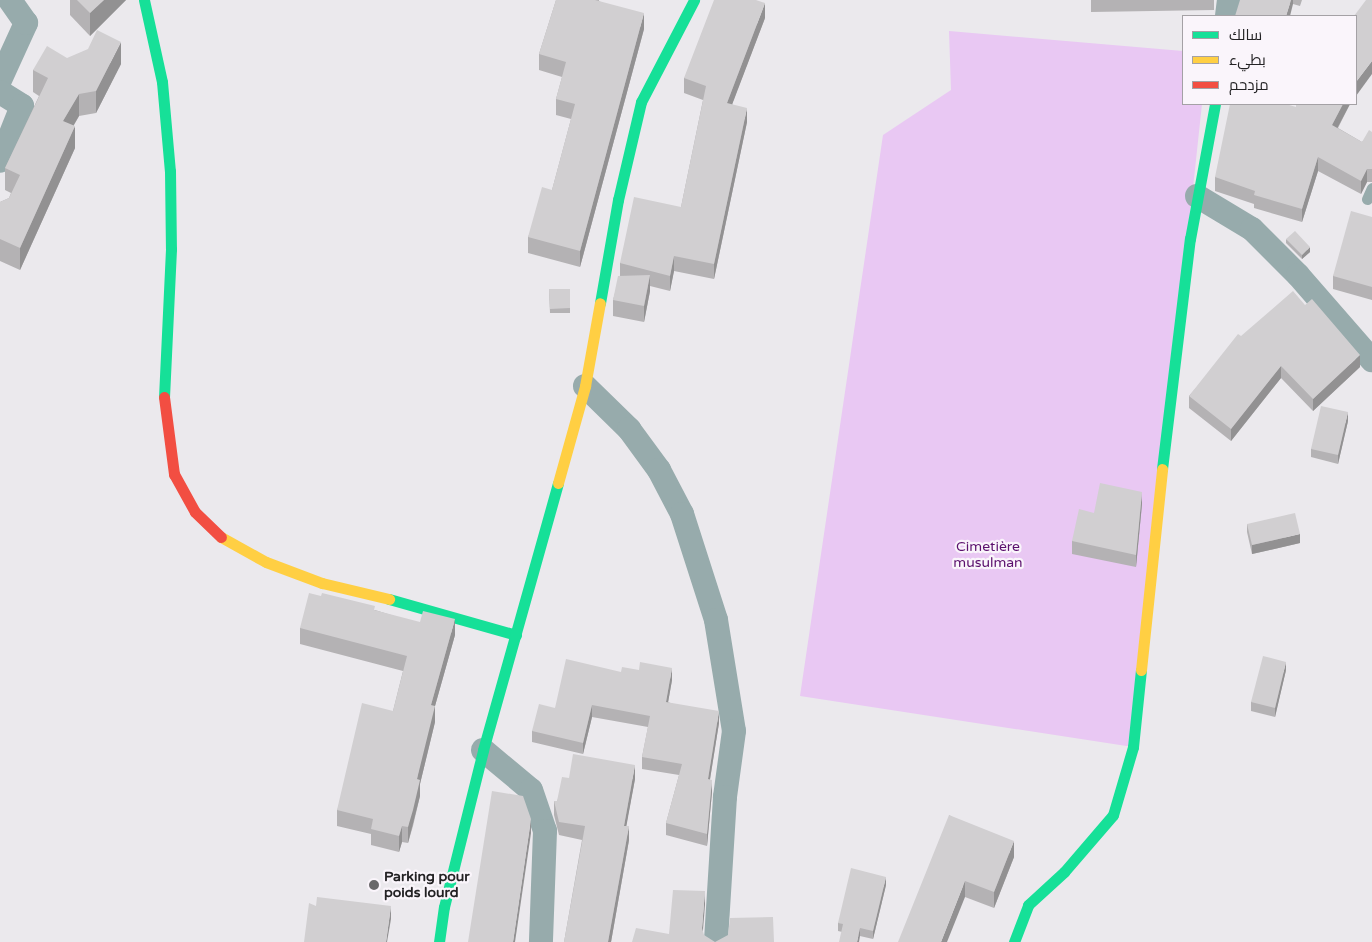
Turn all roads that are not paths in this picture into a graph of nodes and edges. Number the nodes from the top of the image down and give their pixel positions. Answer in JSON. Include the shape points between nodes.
{"nodes":[{"id":1,"x":10,"y":0,"type":"edge"},
{"id":2,"x":144,"y":0,"type":"edge"},
{"id":3,"x":694,"y":0,"type":"edge"},
{"id":4,"x":1230,"y":0,"type":"edge"},
{"id":5,"x":1227,"y":15,"type":"edge"},
{"id":6,"x":0,"y":80,"type":"edge"},
{"id":7,"x":0,"y":92,"type":"edge"},
{"id":8,"x":1215,"y":105,"type":"edge"},
{"id":9,"x":0,"y":161,"type":"edge"},
{"id":10,"x":1197,"y":196,"type":"junction"},
{"id":11,"x":1372,"y":360,"type":"edge"},
{"id":12,"x":586,"y":386,"type":"junction"},
{"id":13,"x":516,"y":634,"type":"junction"},
{"id":14,"x":483,"y":750,"type":"junction"},
{"id":15,"x":438,"y":942,"type":"edge"},
{"id":16,"x":541,"y":942,"type":"edge"},
{"id":17,"x":716,"y":942,"type":"edge"},
{"id":18,"x":1014,"y":942,"type":"edge"}],
"edges":[{"from":1,"to":6,"type":"street","via":[[26,23]]},
{"from":2,"to":13,"type":"street","via":[[162,82],[170,172],[171,249],[163,362],[164,408],[174,474],[195,512],[227,542],[266,562],[322,583],[433,609]]},
{"from":3,"to":12,"type":"street","via":[[641,102],[618,200]]},
{"from":4,"to":5,"type":"street"},
{"from":7,"to":9,"type":"street","via":[[22,106]]},
{"from":8,"to":10,"type":"street"},
{"from":10,"to":11,"type":"street","via":[[1252,229],[1298,275]]},
{"from":10,"to":18,"type":"street","via":[[1157,514],[1133,747],[1113,815],[1064,872],[1028,905]]},
{"from":12,"to":13,"type":"street"},
{"from":12,"to":17,"type":"street","via":[[629,429],[659,470],[682,514],[716,620],[734,731],[725,797]]},
{"from":13,"to":14,"type":"street"},
{"from":14,"to":15,"type":"street"},
{"from":14,"to":16,"type":"street","via":[[532,790],[545,831]]}]}
